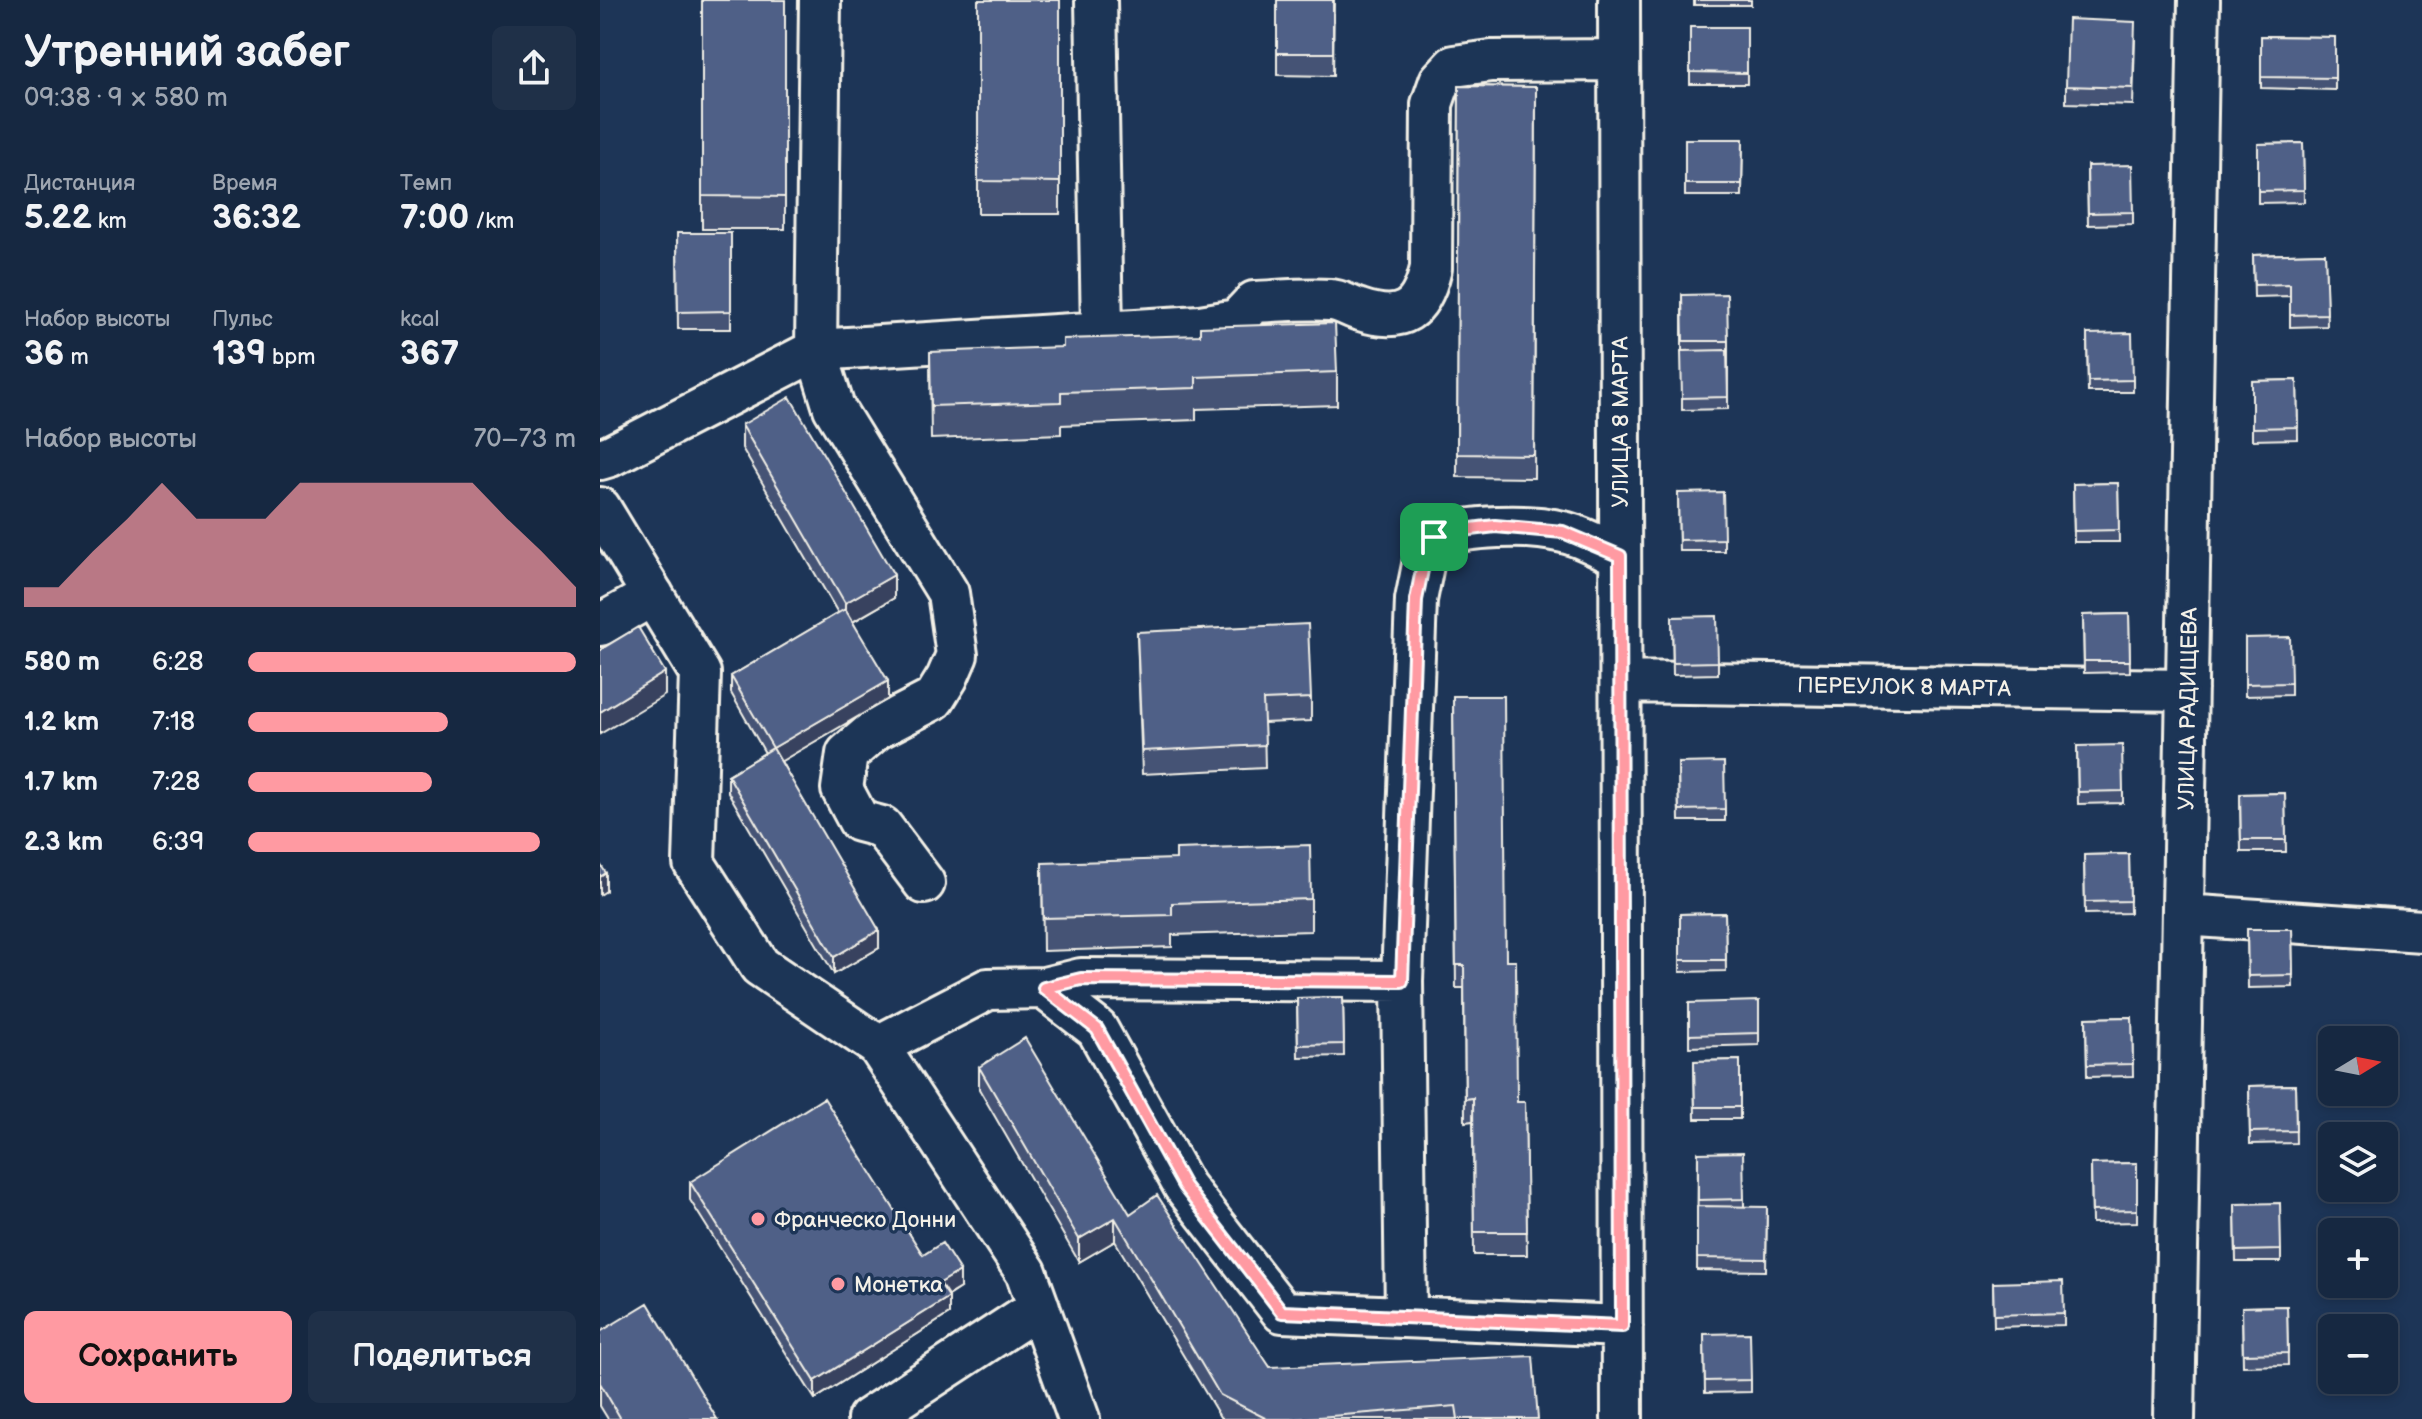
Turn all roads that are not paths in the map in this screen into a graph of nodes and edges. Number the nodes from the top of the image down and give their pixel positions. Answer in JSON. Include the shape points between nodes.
{"nodes":[{"id":1,"x":820,"y":0,"type":"edge"},
{"id":2,"x":1096,"y":0,"type":"edge"},
{"id":3,"x":1619,"y":0,"type":"edge"},
{"id":4,"x":2199,"y":0,"type":"edge"},
{"id":5,"x":1619,"y":60,"type":"junction"},
{"id":6,"x":1102,"y":332,"type":"junction"},
{"id":7,"x":816,"y":350,"type":"junction"},
{"id":8,"x":600,"y":459,"type":"edge"},
{"id":9,"x":600,"y":508,"type":"edge"},
{"id":10,"x":1620,"y":556,"type":"junction"},
{"id":11,"x":653,"y":595,"type":"junction"},
{"id":12,"x":600,"y":625,"type":"edge"},
{"id":13,"x":1621,"y":682,"type":"junction"},
{"id":14,"x":2187,"y":690,"type":"junction"},
{"id":15,"x":924,"y":883,"type":"dead end"},
{"id":16,"x":2183,"y":915,"type":"junction"},
{"id":17,"x":2422,"y":931,"type":"edge"},
{"id":18,"x":1402,"y":981,"type":"junction"},
{"id":19,"x":1044,"y":988,"type":"junction"},
{"id":20,"x":878,"y":1046,"type":"junction"},
{"id":21,"x":1039,"y":1307,"type":"junction"},
{"id":22,"x":1406,"y":1317,"type":"junction"},
{"id":23,"x":1622,"y":1326,"type":"junction"},
{"id":24,"x":868,"y":1419,"type":"edge"},
{"id":25,"x":1079,"y":1419,"type":"edge"},
{"id":26,"x":1622,"y":1419,"type":"edge"},
{"id":27,"x":2174,"y":1419,"type":"edge"}],
"edges":[{"from":1,"to":7,"type":"street"},
{"from":2,"to":6,"type":"street"},
{"from":3,"to":5,"type":"street","name":"УЛИЦА 8 МАРТА"},
{"from":4,"to":14,"type":"street","name":"УЛИЦА РАДИЩЕВА"},
{"from":5,"to":6,"type":"street","via":[[1491,61],[1454,66],[1440,81],[1432,104],[1431,268],[1426,290],[1413,310],[1387,317],[1334,300],[1254,302],[1237,320]]},
{"from":5,"to":10,"type":"street","name":"УЛИЦА 8 МАРТА"},
{"from":6,"to":7,"type":"street"},
{"from":7,"to":8,"type":"street"},
{"from":7,"to":15,"type":"street","via":[[834,408],[948,593],[955,625],[957,655],[934,699],[876,729],[847,754],[842,789],[859,821],[882,827]]},
{"from":9,"to":11,"type":"street"},
{"from":10,"to":13,"type":"street","name":"УЛИЦА 8 МАРТА"},
{"from":10,"to":18,"type":"street","via":[[1563,532],[1495,526],[1448,532],[1434,537],[1426,550],[1416,600]]},
{"from":11,"to":12,"type":"street"},
{"from":11,"to":20,"type":"street","via":[[700,673],[694,863],[760,966]]},
{"from":13,"to":14,"type":"street","name":"ПЕРЕУЛОК 8 МАРТА"},
{"from":13,"to":23,"type":"street","name":"УЛИЦА 8 МАРТА"},
{"from":14,"to":16,"type":"street","name":"УЛИЦА РАДИЩЕВА"},
{"from":16,"to":17,"type":"street"},
{"from":16,"to":27,"type":"street","name":"УЛИЦА РАДИЩЕВА"},
{"from":18,"to":19,"type":"street","via":[[1081,979]]},
{"from":18,"to":22,"type":"street"},
{"from":19,"to":20,"type":"street","via":[[988,989]]},
{"from":19,"to":22,"type":"street","via":[[1097,1029],[1184,1186],[1282,1312]]},
{"from":20,"to":21,"type":"street","via":[[1026,1272]]},
{"from":21,"to":24,"type":"street"},
{"from":21,"to":25,"type":"street"},
{"from":22,"to":23,"type":"street"},
{"from":23,"to":26,"type":"street","name":"УЛИЦА 8 МАРТА"}]}
